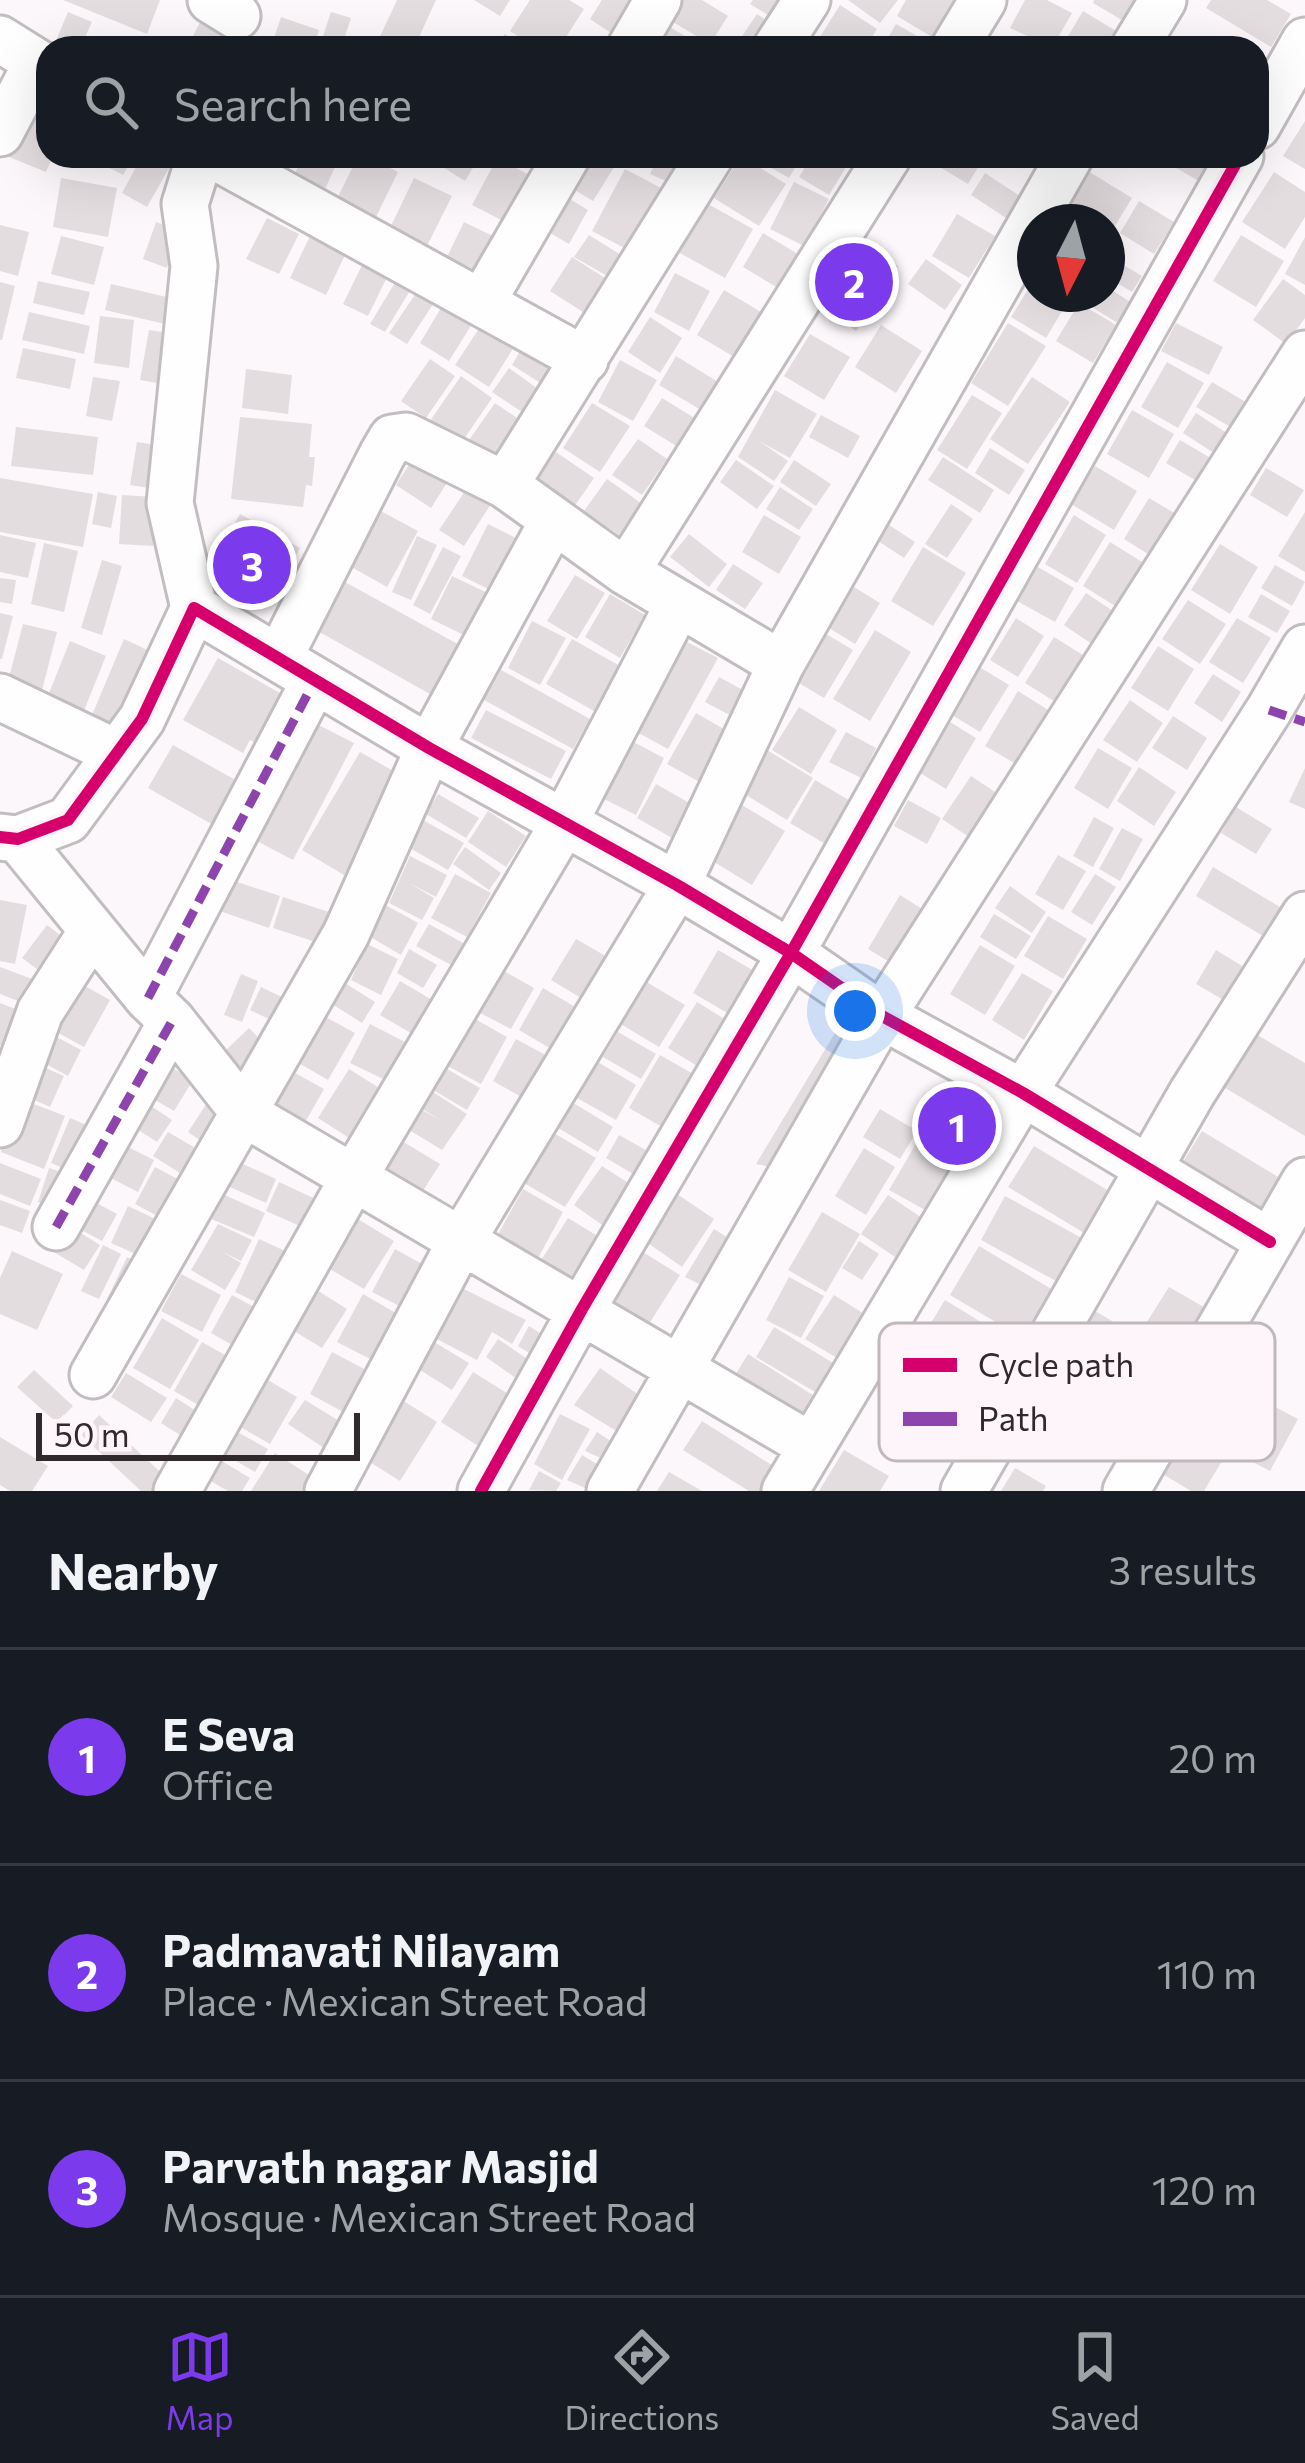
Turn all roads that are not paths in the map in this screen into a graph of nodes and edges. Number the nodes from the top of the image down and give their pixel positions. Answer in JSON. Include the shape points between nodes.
{"nodes":[{"id":1,"x":16,"y":0,"type":"edge"},
{"id":2,"x":658,"y":0,"type":"edge"},
{"id":3,"x":807,"y":0,"type":"edge"},
{"id":4,"x":983,"y":0,"type":"edge"},
{"id":5,"x":1163,"y":0,"type":"edge"},
{"id":6,"x":638,"y":36,"type":"edge"},
{"id":7,"x":784,"y":36,"type":"edge"},
{"id":8,"x":961,"y":36,"type":"edge"},
{"id":9,"x":1141,"y":36,"type":"edge"},
{"id":10,"x":1305,"y":41,"type":"edge"},
{"id":11,"x":21,"y":53,"type":"edge"},
{"id":12,"x":1269,"y":105,"type":"edge"},
{"id":13,"x":0,"y":133,"type":"edge"},
{"id":14,"x":196,"y":168,"type":"edge"},
{"id":15,"x":236,"y":168,"type":"edge"},
{"id":16,"x":561,"y":168,"type":"edge"},
{"id":17,"x":703,"y":168,"type":"edge"},
{"id":18,"x":880,"y":168,"type":"edge"},
{"id":19,"x":1063,"y":168,"type":"edge"},
{"id":20,"x":1233,"y":168,"type":"edge"},
{"id":21,"x":482,"y":302,"type":"junction"},
{"id":22,"x":1305,"y":354,"type":"edge"},
{"id":23,"x":585,"y":360,"type":"junction"},
{"id":24,"x":505,"y":485,"type":"junction"},
{"id":25,"x":553,"y":521,"type":"junction"},
{"id":26,"x":626,"y":572,"type":"junction"},
{"id":27,"x":678,"y":605,"type":"junction"},
{"id":28,"x":194,"y":608,"type":"junction"},
{"id":29,"x":1305,"y":648,"type":"edge"},
{"id":30,"x":781,"y":664,"type":"junction"},
{"id":31,"x":297,"y":669,"type":"junction"},
{"id":32,"x":0,"y":698,"type":"edge"},
{"id":33,"x":1287,"y":716,"type":"edge"},
{"id":34,"x":428,"y":748,"type":"junction"},
{"id":35,"x":117,"y":753,"type":"junction"},
{"id":36,"x":564,"y":823,"type":"junction"},
{"id":37,"x":9,"y":838,"type":"edge"},
{"id":38,"x":677,"y":885,"type":"junction"},
{"id":39,"x":1305,"y":915,"type":"edge"},
{"id":40,"x":92,"y":931,"type":"junction"},
{"id":41,"x":791,"y":953,"type":"junction"},
{"id":42,"x":160,"y":1009,"type":"junction"},
{"id":43,"x":882,"y":1016,"type":"junction"},
{"id":44,"x":1022,"y":1093,"type":"junction"},
{"id":45,"x":245,"y":1114,"type":"junction"},
{"id":46,"x":0,"y":1124,"type":"edge"},
{"id":47,"x":1148,"y":1170,"type":"junction"},
{"id":48,"x":354,"y":1177,"type":"junction"},
{"id":49,"x":1305,"y":1181,"type":"edge"},
{"id":50,"x":56,"y":1227,"type":"dead end"},
{"id":51,"x":1270,"y":1242,"type":"junction"},
{"id":52,"x":460,"y":1243,"type":"junction"},
{"id":53,"x":582,"y":1309,"type":"junction"},
{"id":54,"x":885,"y":1323,"type":"edge"},
{"id":55,"x":1060,"y":1323,"type":"edge"},
{"id":56,"x":1223,"y":1323,"type":"edge"},
{"id":57,"x":879,"y":1333,"type":"edge"},
{"id":58,"x":681,"y":1370,"type":"junction"},
{"id":59,"x":93,"y":1375,"type":"dead end"},
{"id":60,"x":812,"y":1446,"type":"junction"},
{"id":61,"x":981,"y":1461,"type":"edge"},
{"id":62,"x":1143,"y":1461,"type":"edge"},
{"id":63,"x":177,"y":1491,"type":"edge"},
{"id":64,"x":328,"y":1491,"type":"edge"},
{"id":65,"x":481,"y":1491,"type":"edge"},
{"id":66,"x":610,"y":1491,"type":"edge"},
{"id":67,"x":785,"y":1491,"type":"edge"},
{"id":68,"x":964,"y":1491,"type":"edge"},
{"id":69,"x":1126,"y":1491,"type":"edge"}],
"edges":[{"from":1,"to":11,"type":"street"},
{"from":2,"to":6,"type":"street"},
{"from":3,"to":7,"type":"street"},
{"from":4,"to":8,"type":"street"},
{"from":5,"to":9,"type":"street"},
{"from":10,"to":12,"type":"street"},
{"from":11,"to":13,"type":"street"},
{"from":14,"to":28,"type":"street","via":[[185,204],[194,266],[170,502]]},
{"from":15,"to":21,"type":"street"},
{"from":16,"to":21,"type":"street"},
{"from":17,"to":23,"type":"street"},
{"from":18,"to":26,"type":"street"},
{"from":19,"to":30,"type":"street"},
{"from":20,"to":41,"type":"street"},
{"from":21,"to":23,"type":"street"},
{"from":22,"to":43,"type":"street"},
{"from":23,"to":24,"type":"street"},
{"from":24,"to":25,"type":"street"},
{"from":24,"to":31,"type":"street","via":[[415,440],[392,438]]},
{"from":25,"to":26,"type":"street"},
{"from":25,"to":34,"type":"street"},
{"from":26,"to":27,"type":"street"},
{"from":27,"to":30,"type":"street"},
{"from":27,"to":36,"type":"street"},
{"from":28,"to":31,"type":"street"},
{"from":28,"to":35,"type":"street","via":[[142,719]]},
{"from":29,"to":33,"type":"street"},
{"from":30,"to":38,"type":"street"},
{"from":31,"to":34,"type":"street"},
{"from":31,"to":42,"type":"street"},
{"from":32,"to":35,"type":"street"},
{"from":33,"to":44,"type":"street"},
{"from":34,"to":36,"type":"street"},
{"from":34,"to":45,"type":"street","via":[[346,934]]},
{"from":35,"to":37,"type":"street","via":[[68,820]]},
{"from":36,"to":38,"type":"street"},
{"from":36,"to":48,"type":"street"},
{"from":37,"to":40,"type":"street"},
{"from":38,"to":41,"type":"street"},
{"from":38,"to":52,"type":"street"},
{"from":39,"to":47,"type":"street"},
{"from":40,"to":42,"type":"street"},
{"from":40,"to":46,"type":"street","via":[[40,1012]]},
{"from":41,"to":43,"type":"street"},
{"from":41,"to":53,"type":"street"},
{"from":42,"to":45,"type":"street"},
{"from":42,"to":50,"type":"street"},
{"from":43,"to":44,"type":"street"},
{"from":43,"to":58,"type":"street"},
{"from":44,"to":47,"type":"street"},
{"from":44,"to":54,"type":"street"},
{"from":45,"to":48,"type":"street"},
{"from":45,"to":59,"type":"street"},
{"from":47,"to":51,"type":"street"},
{"from":47,"to":55,"type":"street"},
{"from":48,"to":52,"type":"street"},
{"from":48,"to":63,"type":"street"},
{"from":49,"to":51,"type":"street"},
{"from":51,"to":56,"type":"street"},
{"from":52,"to":53,"type":"street"},
{"from":52,"to":64,"type":"street"},
{"from":53,"to":58,"type":"street"},
{"from":53,"to":65,"type":"street"},
{"from":57,"to":60,"type":"street"},
{"from":58,"to":60,"type":"street"},
{"from":58,"to":66,"type":"street"},
{"from":60,"to":67,"type":"street"},
{"from":61,"to":68,"type":"street"},
{"from":62,"to":69,"type":"street"}]}
